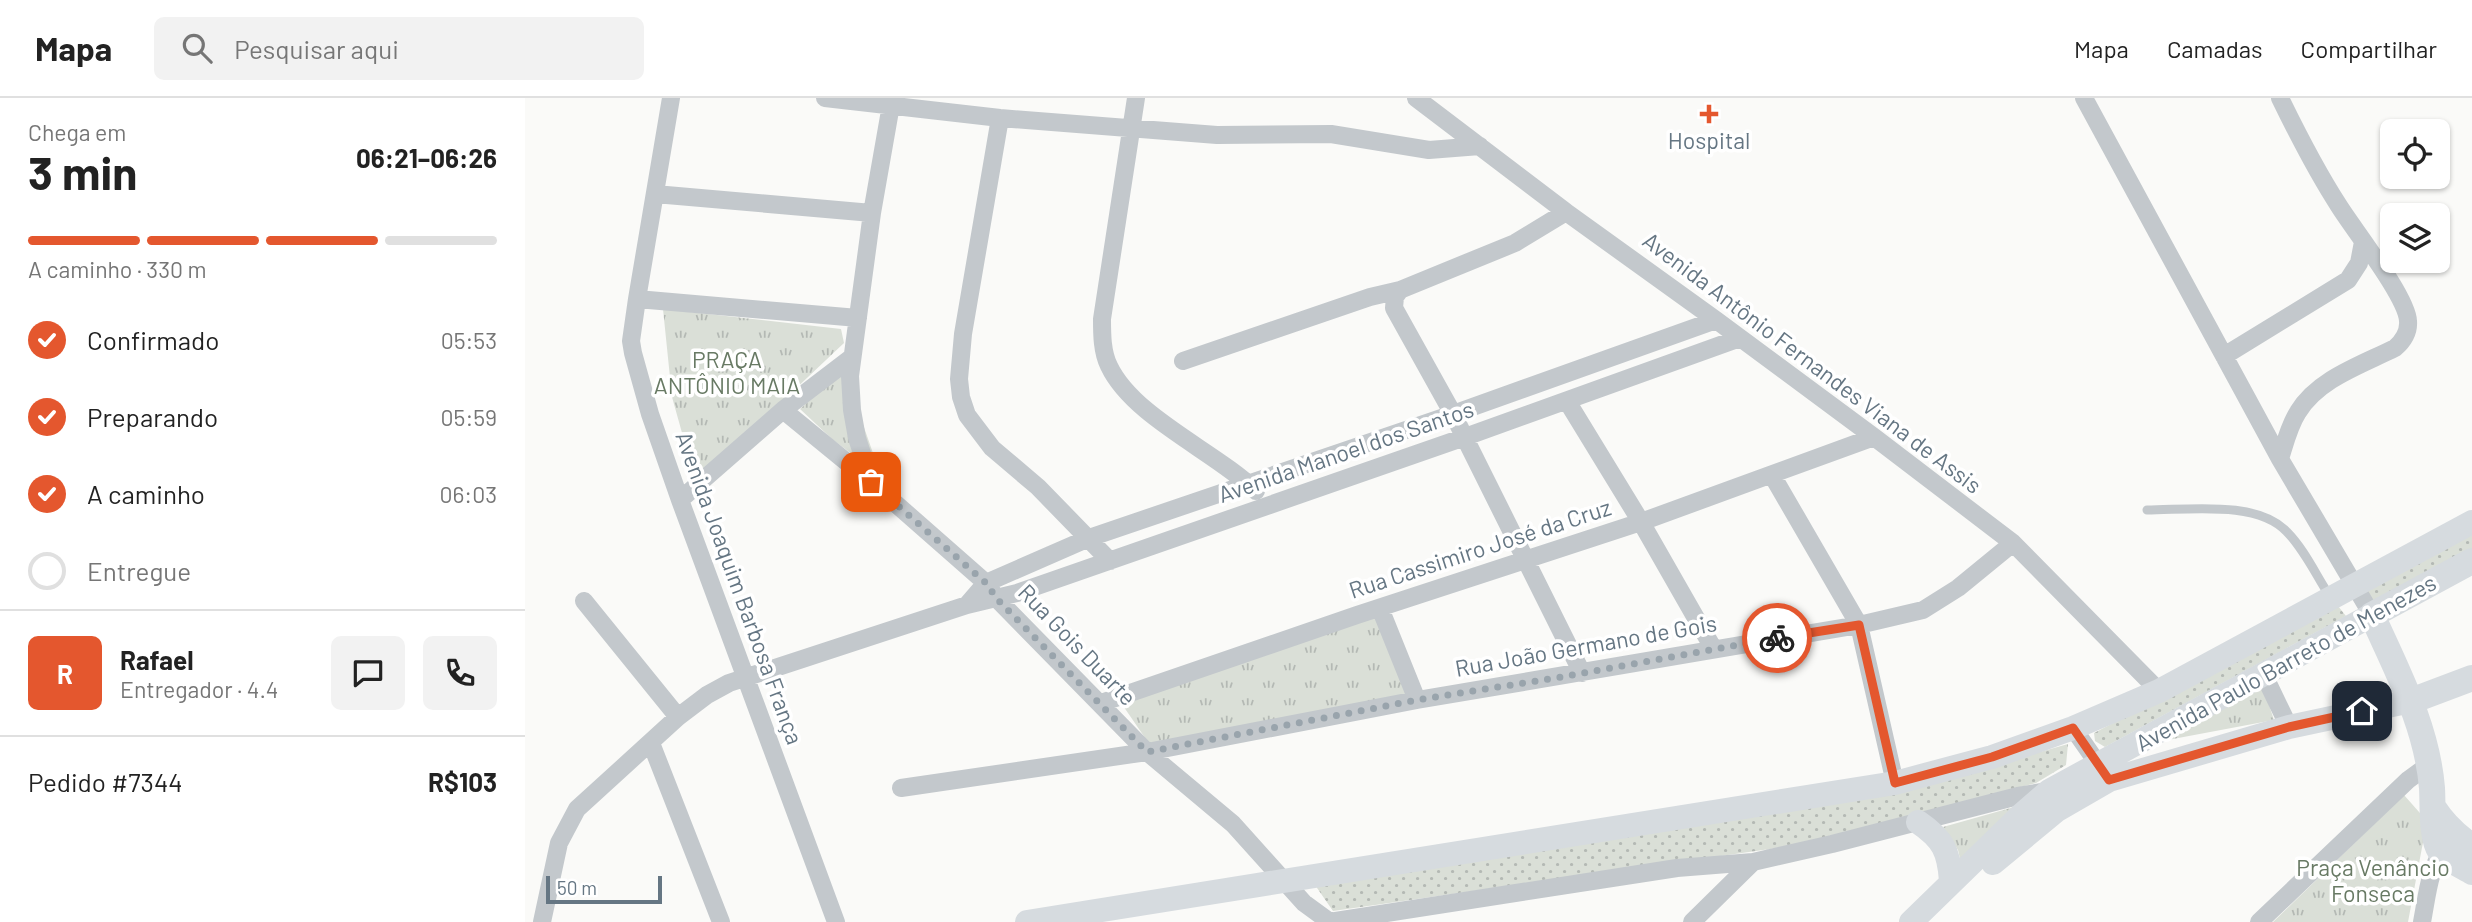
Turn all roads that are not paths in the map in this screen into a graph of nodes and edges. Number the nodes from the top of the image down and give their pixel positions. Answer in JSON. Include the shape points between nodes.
{"nodes":[{"id":1,"x":671,"y":98,"type":"edge"},
{"id":2,"x":825,"y":98,"type":"edge"},
{"id":3,"x":1136,"y":98,"type":"edge"},
{"id":4,"x":1416,"y":98,"type":"edge"},
{"id":5,"x":2084,"y":98,"type":"edge"},
{"id":6,"x":2280,"y":98,"type":"edge"},
{"id":7,"x":891,"y":105,"type":"junction"},
{"id":8,"x":1000,"y":118,"type":"junction"},
{"id":9,"x":1131,"y":128,"type":"junction"},
{"id":10,"x":1479,"y":146,"type":"junction"},
{"id":11,"x":656,"y":194,"type":"junction"},
{"id":12,"x":1566,"y":212,"type":"junction"},
{"id":13,"x":872,"y":213,"type":"junction"},
{"id":14,"x":2363,"y":242,"type":"junction"},
{"id":15,"x":1400,"y":290,"type":"junction"},
{"id":16,"x":637,"y":299,"type":"junction"},
{"id":17,"x":857,"y":318,"type":"junction"},
{"id":18,"x":1716,"y":320,"type":"junction"},
{"id":19,"x":1739,"y":338,"type":"junction"},
{"id":20,"x":2224,"y":356,"type":"junction"},
{"id":21,"x":851,"y":358,"type":"junction"},
{"id":22,"x":1183,"y":362,"type":"dead end"},
{"id":23,"x":1567,"y":401,"type":"junction"},
{"id":24,"x":783,"y":410,"type":"junction"},
{"id":25,"x":1453,"y":414,"type":"junction"},
{"id":26,"x":1465,"y":437,"type":"junction"},
{"id":27,"x":1874,"y":437,"type":"junction"},
{"id":28,"x":2280,"y":458,"type":"junction"},
{"id":29,"x":1772,"y":475,"type":"junction"},
{"id":30,"x":871,"y":482,"type":"junction"},
{"id":31,"x":1250,"y":485,"type":"junction"},
{"id":32,"x":680,"y":500,"type":"junction"},
{"id":33,"x":1269,"y":504,"type":"junction"},
{"id":34,"x":2147,"y":510,"type":"dead end"},
{"id":35,"x":1641,"y":522,"type":"junction"},
{"id":36,"x":2472,"y":522,"type":"edge"},
{"id":37,"x":1089,"y":538,"type":"junction"},
{"id":38,"x":2014,"y":543,"type":"junction"},
{"id":39,"x":1110,"y":561,"type":"junction"},
{"id":40,"x":1524,"y":561,"type":"junction"},
{"id":41,"x":2472,"y":561,"type":"edge"},
{"id":42,"x":986,"y":583,"type":"junction"},
{"id":43,"x":2355,"y":586,"type":"junction"},
{"id":44,"x":2331,"y":598,"type":"junction"},
{"id":45,"x":997,"y":599,"type":"junction"},
{"id":46,"x":584,"y":601,"type":"dead end"},
{"id":47,"x":967,"y":605,"type":"junction"},
{"id":48,"x":1380,"y":608,"type":"junction"},
{"id":49,"x":2372,"y":615,"type":"junction"},
{"id":50,"x":1859,"y":625,"type":"junction"},
{"id":51,"x":1713,"y":648,"type":"junction"},
{"id":52,"x":1582,"y":673,"type":"junction"},
{"id":53,"x":2265,"y":675,"type":"junction"},
{"id":54,"x":744,"y":677,"type":"junction"},
{"id":55,"x":2472,"y":678,"type":"edge"},
{"id":56,"x":2159,"y":691,"type":"junction"},
{"id":57,"x":1417,"y":700,"type":"junction"},
{"id":58,"x":2411,"y":701,"type":"junction"},
{"id":59,"x":1101,"y":703,"type":"junction"},
{"id":60,"x":678,"y":717,"type":"junction"},
{"id":61,"x":2289,"y":727,"type":"junction"},
{"id":62,"x":2073,"y":728,"type":"junction"},
{"id":63,"x":651,"y":743,"type":"junction"},
{"id":64,"x":1147,"y":752,"type":"junction"},
{"id":65,"x":2430,"y":764,"type":"junction"},
{"id":66,"x":2104,"y":771,"type":"junction"},
{"id":67,"x":1895,"y":783,"type":"junction"},
{"id":68,"x":901,"y":788,"type":"dead end"},
{"id":69,"x":2049,"y":791,"type":"junction"},
{"id":70,"x":1918,"y":822,"type":"junction"},
{"id":71,"x":2456,"y":845,"type":"edge"},
{"id":72,"x":1753,"y":862,"type":"junction"},
{"id":73,"x":2472,"y":872,"type":"edge"},
{"id":74,"x":1286,"y":880,"type":"junction"},
{"id":75,"x":1951,"y":881,"type":"junction"},
{"id":76,"x":542,"y":922,"type":"edge"},
{"id":77,"x":720,"y":922,"type":"edge"},
{"id":78,"x":835,"y":922,"type":"edge"},
{"id":79,"x":1027,"y":922,"type":"edge"},
{"id":80,"x":1330,"y":922,"type":"edge"},
{"id":81,"x":1692,"y":922,"type":"edge"},
{"id":82,"x":1911,"y":922,"type":"edge"},
{"id":83,"x":1933,"y":922,"type":"edge"},
{"id":84,"x":2259,"y":922,"type":"edge"},
{"id":85,"x":2422,"y":922,"type":"edge"}],
"edges":[{"from":1,"to":11,"type":"street","name":"Avenida Joaquim Barbosa França"},
{"from":2,"to":7,"type":"street"},
{"from":3,"to":9,"type":"street"},
{"from":4,"to":10,"type":"street","name":"Avenida Antônio Fernandes Viana de Assis"},
{"from":5,"to":20,"type":"street"},
{"from":6,"to":14,"type":"street"},
{"from":7,"to":8,"type":"street"},
{"from":7,"to":13,"type":"street"},
{"from":8,"to":9,"type":"street"},
{"from":8,"to":37,"type":"street","via":[[963,334],[961,397],[967,415],[992,448]]},
{"from":9,"to":10,"type":"street","via":[[1217,135],[1331,134],[1429,150]]},
{"from":9,"to":31,"type":"street","via":[[1103,319],[1108,365],[1118,381],[1163,422]]},
{"from":10,"to":12,"type":"street","name":"Avenida Antônio Fernandes Viana de Assis"},
{"from":11,"to":13,"type":"street"},
{"from":11,"to":16,"type":"street","name":"Avenida Joaquim Barbosa França"},
{"from":12,"to":15,"type":"street","via":[[1515,243]]},
{"from":12,"to":18,"type":"street","name":"Avenida Antônio Fernandes Viana de Assis"},
{"from":13,"to":17,"type":"street"},
{"from":14,"to":20,"type":"street","via":[[2359,263],[2348,281]]},
{"from":14,"to":28,"type":"street","via":[[2406,309],[2404,340],[2325,383],[2308,398]]},
{"from":15,"to":22,"type":"street"},
{"from":15,"to":25,"type":"street","via":[[1394,308]]},
{"from":16,"to":17,"type":"street"},
{"from":16,"to":32,"type":"street","name":"Avenida Joaquim Barbosa França","via":[[632,353]]},
{"from":17,"to":21,"type":"street"},
{"from":18,"to":19,"type":"street","name":"Avenida Antônio Fernandes Viana de Assis"},
{"from":18,"to":25,"type":"street","name":"Avenida Manoel dos Santos"},
{"from":19,"to":23,"type":"street","name":"Avenida Manoel dos Santos"},
{"from":19,"to":27,"type":"street","name":"Avenida Antônio Fernandes Viana de Assis"},
{"from":20,"to":28,"type":"street"},
{"from":21,"to":24,"type":"street"},
{"from":21,"to":30,"type":"street","via":[[852,410]]},
{"from":23,"to":26,"type":"street","name":"Avenida Manoel dos Santos"},
{"from":23,"to":35,"type":"street"},
{"from":24,"to":30,"type":"street","name":"Rua Gois Duarte"},
{"from":24,"to":32,"type":"street"},
{"from":25,"to":26,"type":"street"},
{"from":25,"to":31,"type":"street","name":"Avenida Manoel dos Santos"},
{"from":26,"to":33,"type":"street","name":"Avenida Manoel dos Santos"},
{"from":26,"to":40,"type":"street"},
{"from":27,"to":29,"type":"street","name":"Rua Cassimiro José da Cruz"},
{"from":27,"to":38,"type":"street","name":"Avenida Antônio Fernandes Viana de Assis"},
{"from":28,"to":43,"type":"street"},
{"from":29,"to":35,"type":"street","name":"Rua Cassimiro José da Cruz"},
{"from":29,"to":50,"type":"street"},
{"from":30,"to":42,"type":"street","name":"Rua Gois Duarte"},
{"from":31,"to":33,"type":"street"},
{"from":31,"to":37,"type":"street","name":"Avenida Manoel dos Santos"},
{"from":32,"to":54,"type":"street","name":"Avenida Joaquim Barbosa França"},
{"from":33,"to":39,"type":"street","name":"Avenida Manoel dos Santos"},
{"from":34,"to":44,"type":"lane","via":[[2222,510],[2255,513],[2275,521],[2289,533]]},
{"from":35,"to":40,"type":"street","name":"Rua Cassimiro José da Cruz"},
{"from":35,"to":51,"type":"street"},
{"from":36,"to":43,"type":"street"},
{"from":37,"to":39,"type":"street"},
{"from":37,"to":42,"type":"street","name":"Avenida Manoel dos Santos"},
{"from":38,"to":50,"type":"street","name":"Rua João Germano de Gois","via":[[1923,610]]},
{"from":38,"to":56,"type":"street","name":"Avenida Antônio Fernandes Viana de Assis"},
{"from":39,"to":45,"type":"street","name":"Avenida Manoel dos Santos"},
{"from":40,"to":48,"type":"street","name":"Rua Cassimiro José da Cruz"},
{"from":40,"to":52,"type":"street"},
{"from":41,"to":49,"type":"main road","name":"Avenida Paulo Barreto de Menezes"},
{"from":42,"to":45,"type":"street","name":"Rua Gois Duarte"},
{"from":42,"to":47,"type":"street","name":"Avenida Manoel dos Santos"},
{"from":43,"to":44,"type":"street"},
{"from":43,"to":49,"type":"street"},
{"from":44,"to":56,"type":"street"},
{"from":45,"to":47,"type":"street","name":"Avenida Manoel dos Santos"},
{"from":45,"to":59,"type":"street","name":"Rua Gois Duarte"},
{"from":46,"to":60,"type":"street"},
{"from":47,"to":54,"type":"street","name":"Avenida Manoel dos Santos"},
{"from":48,"to":57,"type":"street"},
{"from":48,"to":59,"type":"street","name":"Rua Cassimiro José da Cruz"},
{"from":49,"to":53,"type":"street","name":"Avenida Paulo Barreto de Menezes"},
{"from":49,"to":58,"type":"main road"},
{"from":50,"to":51,"type":"street","name":"Rua João Germano de Gois"},
{"from":50,"to":67,"type":"street"},
{"from":51,"to":52,"type":"street","name":"Rua João Germano de Gois"},
{"from":52,"to":57,"type":"street","name":"Rua João Germano de Gois"},
{"from":53,"to":61,"type":"street"},
{"from":53,"to":66,"type":"street","name":"Avenida Paulo Barreto de Menezes"},
{"from":54,"to":60,"type":"street","name":"Avenida Manoel dos Santos","via":[[707,695]]},
{"from":54,"to":78,"type":"street","name":"Avenida Joaquim Barbosa França"},
{"from":55,"to":58,"type":"main road","name":"Avenida Paulo Barreto de Menezes"},
{"from":56,"to":62,"type":"street"},
{"from":57,"to":64,"type":"street","name":"Rua João Germano de Gois"},
{"from":58,"to":61,"type":"street","name":"Avenida Paulo Barreto de Menezes"},
{"from":58,"to":65,"type":"main road"},
{"from":59,"to":64,"type":"street","name":"Rua Gois Duarte"},
{"from":60,"to":63,"type":"street","name":"Avenida Manoel dos Santos"},
{"from":61,"to":66,"type":"street","name":"Avenida Paulo Barreto de Menezes"},
{"from":62,"to":66,"type":"street"},
{"from":62,"to":67,"type":"street","via":[[1992,757]]},
{"from":63,"to":76,"type":"street","name":"Avenida Manoel dos Santos","via":[[576,809],[568,822]]},
{"from":63,"to":77,"type":"street"},
{"from":64,"to":68,"type":"street","name":"Rua João Germano de Gois"},
{"from":64,"to":74,"type":"street","name":"Rua Gois Duarte","via":[[1233,824]]},
{"from":65,"to":71,"type":"main road","via":[[2433,807]]},
{"from":65,"to":84,"type":"street"},
{"from":66,"to":69,"type":"street"},
{"from":66,"to":83,"type":"street","via":[[2025,835]]},
{"from":67,"to":74,"type":"street"},
{"from":69,"to":70,"type":"street"},
{"from":69,"to":75,"type":"street"},
{"from":70,"to":72,"type":"street"},
{"from":70,"to":75,"type":"street","via":[[1944,846]]},
{"from":71,"to":73,"type":"main road"},
{"from":71,"to":85,"type":"street","via":[[2432,875]]},
{"from":72,"to":80,"type":"street","via":[[1677,868]]},
{"from":72,"to":81,"type":"street"},
{"from":74,"to":79,"type":"street"},
{"from":74,"to":80,"type":"street","name":"Rua Gois Duarte","via":[[1304,903]]},
{"from":75,"to":82,"type":"street"}]}
